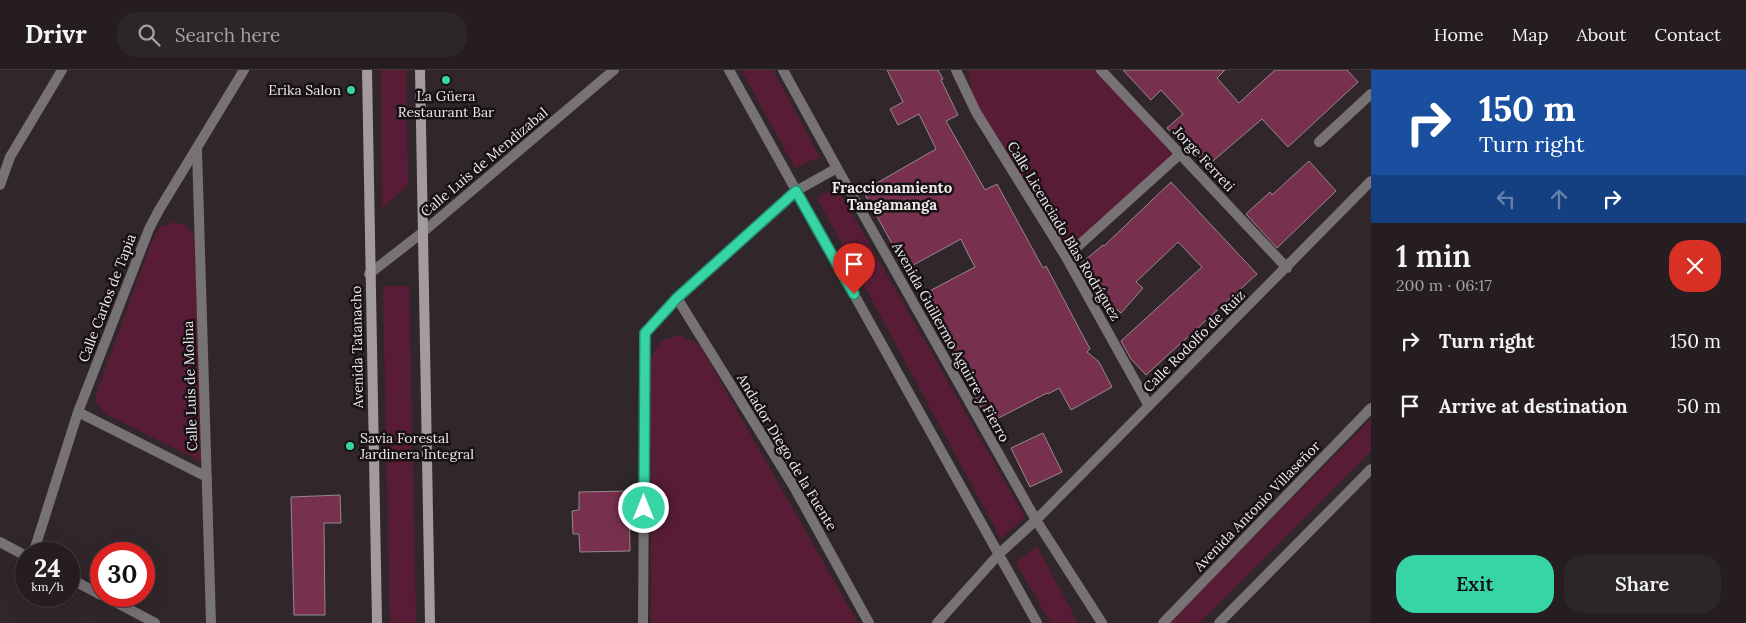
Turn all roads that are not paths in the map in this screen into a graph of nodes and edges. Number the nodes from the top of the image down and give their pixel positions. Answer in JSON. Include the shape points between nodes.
{"nodes":[{"id":1,"x":62,"y":70,"type":"edge"},
{"id":2,"x":244,"y":70,"type":"edge"},
{"id":3,"x":367,"y":70,"type":"edge"},
{"id":4,"x":420,"y":70,"type":"edge"},
{"id":5,"x":614,"y":70,"type":"edge"},
{"id":6,"x":729,"y":70,"type":"edge"},
{"id":7,"x":783,"y":70,"type":"edge"},
{"id":8,"x":956,"y":70,"type":"edge"},
{"id":9,"x":1101,"y":70,"type":"edge"},
{"id":10,"x":1371,"y":94,"type":"edge"},
{"id":11,"x":1319,"y":142,"type":"dead end"},
{"id":12,"x":197,"y":149,"type":"junction"},
{"id":13,"x":1180,"y":154,"type":"junction"},
{"id":14,"x":837,"y":168,"type":"junction"},
{"id":15,"x":1371,"y":181,"type":"edge"},
{"id":16,"x":0,"y":185,"type":"edge"},
{"id":17,"x":796,"y":191,"type":"junction"},
{"id":18,"x":422,"y":232,"type":"junction"},
{"id":19,"x":1066,"y":256,"type":"junction"},
{"id":20,"x":1287,"y":268,"type":"junction"},
{"id":21,"x":369,"y":274,"type":"junction"},
{"id":22,"x":677,"y":298,"type":"junction"},
{"id":23,"x":1149,"y":406,"type":"junction"},
{"id":24,"x":1371,"y":408,"type":"edge"},
{"id":25,"x":78,"y":412,"type":"junction"},
{"id":26,"x":1371,"y":469,"type":"edge"},
{"id":27,"x":207,"y":477,"type":"junction"},
{"id":28,"x":1036,"y":520,"type":"junction"},
{"id":29,"x":0,"y":542,"type":"edge"},
{"id":30,"x":37,"y":542,"type":"edge"},
{"id":31,"x":15,"y":550,"type":"edge"},
{"id":32,"x":999,"y":554,"type":"junction"},
{"id":33,"x":124,"y":607,"type":"edge"},
{"id":34,"x":155,"y":623,"type":"edge"},
{"id":35,"x":211,"y":623,"type":"edge"},
{"id":36,"x":377,"y":623,"type":"edge"},
{"id":37,"x":430,"y":623,"type":"edge"},
{"id":38,"x":643,"y":623,"type":"edge"},
{"id":39,"x":869,"y":623,"type":"edge"},
{"id":40,"x":937,"y":623,"type":"edge"},
{"id":41,"x":1037,"y":623,"type":"edge"},
{"id":42,"x":1102,"y":623,"type":"edge"},
{"id":43,"x":1163,"y":623,"type":"edge"},
{"id":44,"x":1219,"y":623,"type":"edge"}],
"edges":[{"from":1,"to":16,"type":"street","via":[[10,157]]},
{"from":2,"to":12,"type":"street","name":"Calle Carlos de Tapia"},
{"from":3,"to":21,"type":"street","name":"Avenida Tatanacho"},
{"from":4,"to":18,"type":"street"},
{"from":5,"to":18,"type":"street","name":"Calle Luis de Mendizabal"},
{"from":6,"to":17,"type":"street"},
{"from":7,"to":14,"type":"street","name":"Avenida Guillermo Aguirre y Fierro"},
{"from":8,"to":19,"type":"street","name":"Calle Licenciado Blas Rodríguez","via":[[976,112]]},
{"from":9,"to":13,"type":"street","name":"Jorge Ferreti"},
{"from":10,"to":11,"type":"street"},
{"from":12,"to":25,"type":"street","name":"Calle Carlos de Tapia","via":[[149,229]]},
{"from":12,"to":27,"type":"street","name":"Calle Luis de Molina"},
{"from":13,"to":19,"type":"street"},
{"from":13,"to":20,"type":"street","name":"Jorge Ferreti"},
{"from":14,"to":17,"type":"street"},
{"from":14,"to":28,"type":"street","name":"Avenida Guillermo Aguirre y Fierro"},
{"from":15,"to":20,"type":"street","name":"Calle Rodolfo de Ruiz"},
{"from":17,"to":22,"type":"street"},
{"from":17,"to":32,"type":"street"},
{"from":18,"to":21,"type":"street","name":"Calle Luis de Mendizabal"},
{"from":18,"to":37,"type":"street"},
{"from":19,"to":23,"type":"street","name":"Calle Licenciado Blas Rodríguez"},
{"from":20,"to":23,"type":"street","name":"Calle Rodolfo de Ruiz"},
{"from":21,"to":36,"type":"street","name":"Avenida Tatanacho"},
{"from":22,"to":38,"type":"street","via":[[645,333]]},
{"from":22,"to":39,"type":"street","name":"Andador Diego de la Fuente","via":[[794,487]]},
{"from":23,"to":28,"type":"street","name":"Calle Rodolfo de Ruiz"},
{"from":24,"to":43,"type":"street","name":"Avenida Antonio Villaseñor"},
{"from":25,"to":27,"type":"street"},
{"from":25,"to":30,"type":"street","name":"Calle Carlos de Tapia"},
{"from":26,"to":44,"type":"street"},
{"from":27,"to":35,"type":"street","name":"Calle Luis de Molina"},
{"from":28,"to":32,"type":"street","name":"Calle Rodolfo de Ruiz"},
{"from":28,"to":42,"type":"street","name":"Avenida Guillermo Aguirre y Fierro"},
{"from":29,"to":31,"type":"street"},
{"from":32,"to":40,"type":"street","name":"Calle Rodolfo de Ruiz"},
{"from":32,"to":41,"type":"street"},
{"from":33,"to":34,"type":"street"}]}
